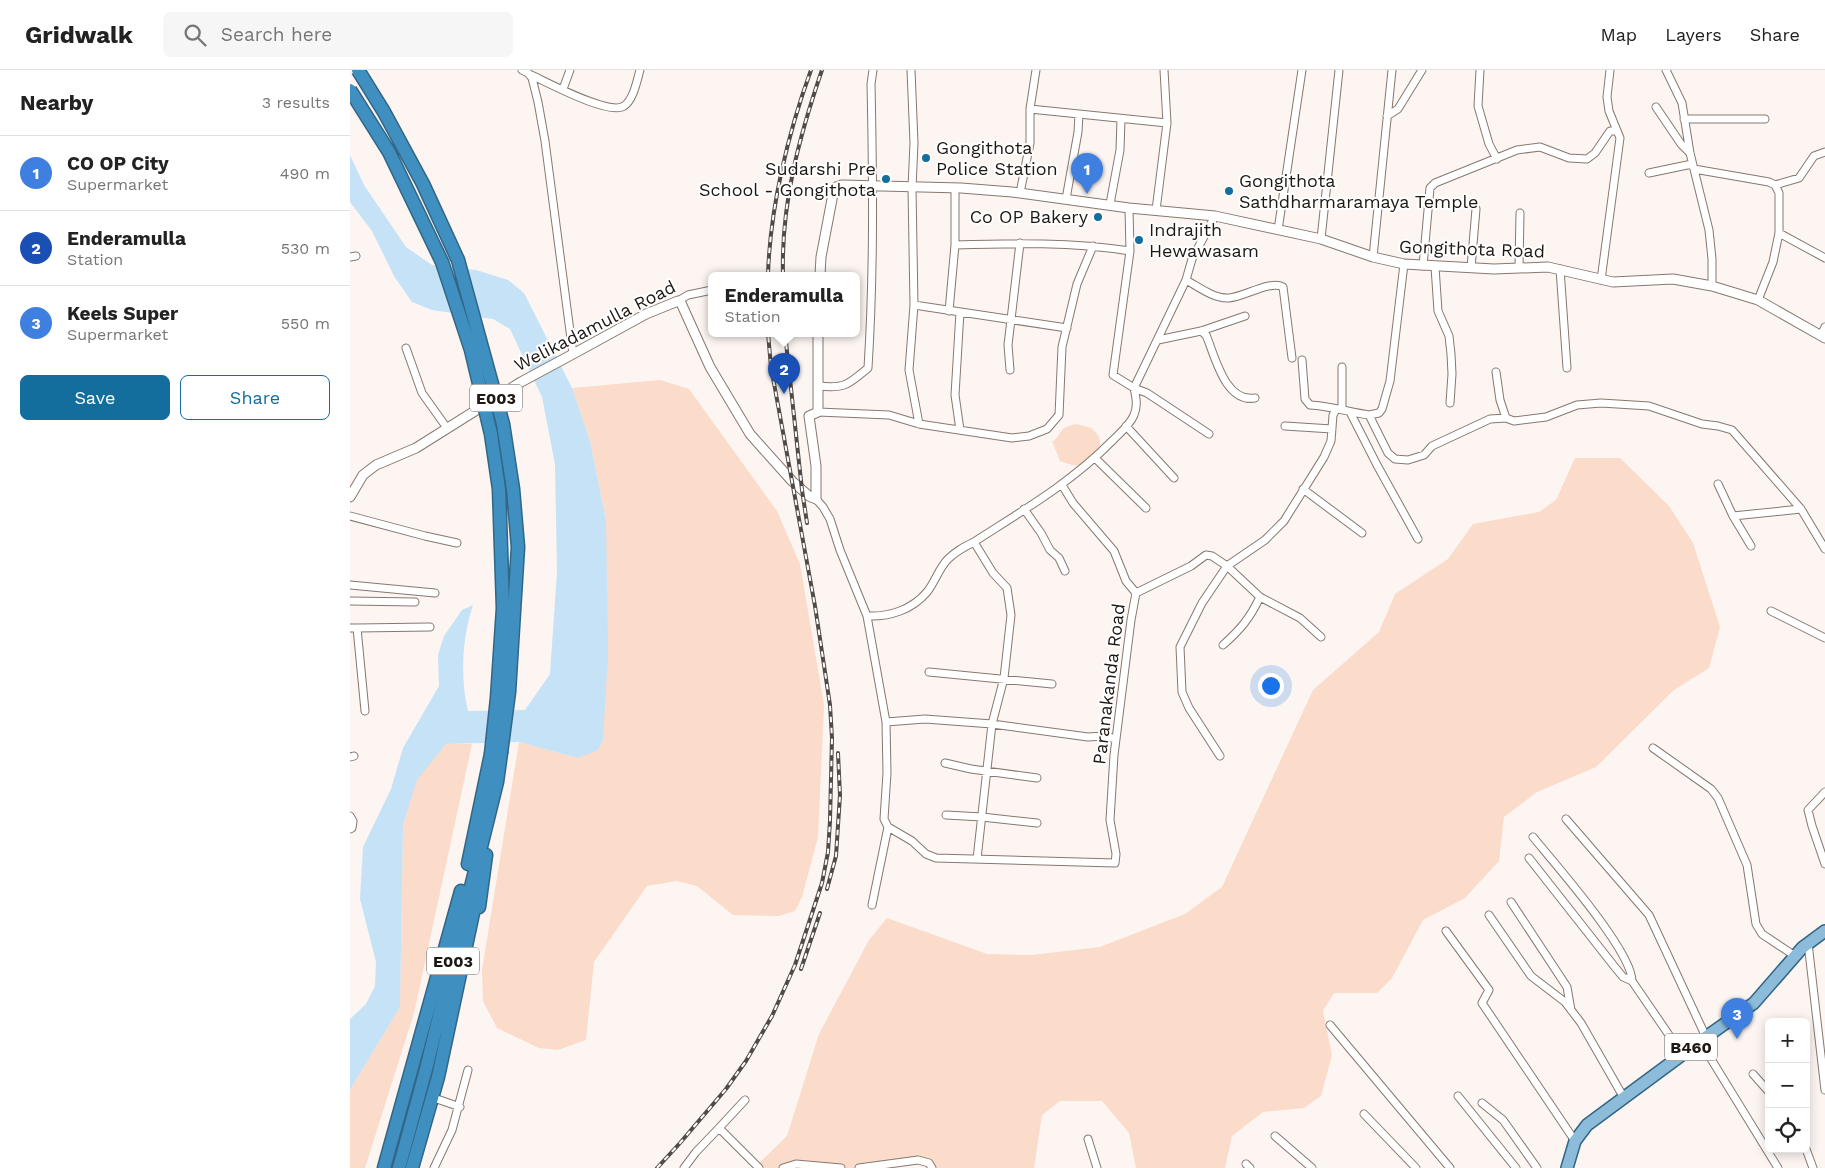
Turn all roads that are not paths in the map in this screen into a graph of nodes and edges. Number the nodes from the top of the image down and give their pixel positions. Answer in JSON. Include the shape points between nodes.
{"nodes":[{"id":1,"x":358,"y":70,"type":"edge"},
{"id":2,"x":570,"y":70,"type":"edge"},
{"id":3,"x":640,"y":70,"type":"edge"},
{"id":4,"x":873,"y":70,"type":"edge"},
{"id":5,"x":911,"y":70,"type":"edge"},
{"id":6,"x":1036,"y":70,"type":"edge"},
{"id":7,"x":1164,"y":70,"type":"edge"},
{"id":8,"x":1302,"y":70,"type":"edge"},
{"id":9,"x":1339,"y":70,"type":"edge"},
{"id":10,"x":1392,"y":70,"type":"edge"},
{"id":11,"x":1422,"y":70,"type":"edge"},
{"id":12,"x":1480,"y":70,"type":"edge"},
{"id":13,"x":1610,"y":70,"type":"edge"},
{"id":14,"x":1666,"y":70,"type":"edge"},
{"id":15,"x":525,"y":72,"type":"edge"},
{"id":16,"x":562,"y":88,"type":"junction"},
{"id":17,"x":350,"y":90,"type":"edge"},
{"id":18,"x":1656,"y":107,"type":"dead end"},
{"id":19,"x":1030,"y":109,"type":"junction"},
{"id":20,"x":1079,"y":114,"type":"junction"},
{"id":21,"x":1387,"y":116,"type":"junction"},
{"id":22,"x":1121,"y":119,"type":"junction"},
{"id":23,"x":1684,"y":119,"type":"junction"},
{"id":24,"x":1765,"y":119,"type":"dead end"},
{"id":25,"x":1167,"y":123,"type":"junction"},
{"id":26,"x":1616,"y":131,"type":"junction"},
{"id":27,"x":1825,"y":152,"type":"edge"},
{"id":28,"x":1690,"y":153,"type":"junction"},
{"id":29,"x":1497,"y":159,"type":"junction"},
{"id":30,"x":1693,"y":166,"type":"junction"},
{"id":31,"x":1649,"y":173,"type":"dead end"},
{"id":32,"x":1775,"y":185,"type":"junction"},
{"id":33,"x":874,"y":186,"type":"junction"},
{"id":34,"x":912,"y":188,"type":"junction"},
{"id":35,"x":956,"y":188,"type":"junction"},
{"id":36,"x":1020,"y":193,"type":"junction"},
{"id":37,"x":1066,"y":199,"type":"junction"},
{"id":38,"x":1110,"y":204,"type":"junction"},
{"id":39,"x":1129,"y":208,"type":"junction"},
{"id":40,"x":1476,"y":209,"type":"dead end"},
{"id":41,"x":1156,"y":210,"type":"junction"},
{"id":42,"x":1520,"y":213,"type":"dead end"},
{"id":43,"x":1215,"y":216,"type":"junction"},
{"id":44,"x":1278,"y":230,"type":"junction"},
{"id":45,"x":1779,"y":233,"type":"junction"},
{"id":46,"x":1321,"y":239,"type":"junction"},
{"id":47,"x":1020,"y":242,"type":"junction"},
{"id":48,"x":955,"y":245,"type":"junction"},
{"id":49,"x":1093,"y":246,"type":"junction"},
{"id":50,"x":1130,"y":252,"type":"junction"},
{"id":51,"x":1373,"y":257,"type":"junction"},
{"id":52,"x":1825,"y":258,"type":"edge"},
{"id":53,"x":1404,"y":264,"type":"junction"},
{"id":54,"x":1422,"y":266,"type":"junction"},
{"id":55,"x":1435,"y":267,"type":"junction"},
{"id":56,"x":1471,"y":268,"type":"junction"},
{"id":57,"x":1519,"y":268,"type":"junction"},
{"id":58,"x":1560,"y":269,"type":"junction"},
{"id":59,"x":820,"y":272,"type":"edge"},
{"id":60,"x":1186,"y":280,"type":"junction"},
{"id":61,"x":1602,"y":280,"type":"junction"},
{"id":62,"x":1712,"y":286,"type":"junction"},
{"id":63,"x":708,"y":291,"type":"edge"},
{"id":64,"x":1758,"y":300,"type":"junction"},
{"id":65,"x":678,"y":301,"type":"junction"},
{"id":66,"x":914,"y":305,"type":"junction"},
{"id":67,"x":949,"y":311,"type":"junction"},
{"id":68,"x":960,"y":312,"type":"junction"},
{"id":69,"x":1244,"y":316,"type":"dead end"},
{"id":70,"x":1011,"y":320,"type":"junction"},
{"id":71,"x":1067,"y":328,"type":"junction"},
{"id":72,"x":1201,"y":331,"type":"junction"},
{"id":73,"x":1824,"y":333,"type":"edge"},
{"id":74,"x":818,"y":337,"type":"edge"},
{"id":75,"x":1158,"y":340,"type":"junction"},
{"id":76,"x":406,"y":348,"type":"dead end"},
{"id":77,"x":573,"y":354,"type":"junction"},
{"id":78,"x":1292,"y":358,"type":"dead end"},
{"id":79,"x":1302,"y":360,"type":"dead end"},
{"id":80,"x":1342,"y":367,"type":"dead end"},
{"id":81,"x":1567,"y":368,"type":"dead end"},
{"id":82,"x":1010,"y":370,"type":"dead end"},
{"id":83,"x":1496,"y":372,"type":"dead end"},
{"id":84,"x":819,"y":386,"type":"junction"},
{"id":85,"x":1134,"y":388,"type":"junction"},
{"id":86,"x":1255,"y":398,"type":"dead end"},
{"id":87,"x":1450,"y":403,"type":"dead end"},
{"id":88,"x":1339,"y":409,"type":"junction"},
{"id":89,"x":818,"y":412,"type":"junction"},
{"id":90,"x":1350,"y":412,"type":"junction"},
{"id":91,"x":1369,"y":415,"type":"junction"},
{"id":92,"x":1506,"y":418,"type":"junction"},
{"id":93,"x":919,"y":424,"type":"junction"},
{"id":94,"x":1126,"y":426,"type":"junction"},
{"id":95,"x":1285,"y":426,"type":"dead end"},
{"id":96,"x":447,"y":428,"type":"junction"},
{"id":97,"x":1332,"y":429,"type":"junction"},
{"id":98,"x":960,"y":430,"type":"junction"},
{"id":99,"x":1209,"y":434,"type":"dead end"},
{"id":100,"x":1095,"y":458,"type":"junction"},
{"id":101,"x":1174,"y":478,"type":"dead end"},
{"id":102,"x":1718,"y":484,"type":"dead end"},
{"id":103,"x":1062,"y":485,"type":"junction"},
{"id":104,"x":1303,"y":489,"type":"junction"},
{"id":105,"x":350,"y":497,"type":"edge"},
{"id":106,"x":816,"y":499,"type":"junction"},
{"id":107,"x":1146,"y":508,"type":"dead end"},
{"id":108,"x":1801,"y":508,"type":"junction"},
{"id":109,"x":1024,"y":509,"type":"junction"},
{"id":110,"x":350,"y":516,"type":"edge"},
{"id":111,"x":1734,"y":516,"type":"junction"},
{"id":112,"x":1362,"y":534,"type":"dead end"},
{"id":113,"x":1418,"y":539,"type":"dead end"},
{"id":114,"x":974,"y":542,"type":"junction"},
{"id":115,"x":457,"y":543,"type":"dead end"},
{"id":116,"x":1751,"y":546,"type":"dead end"},
{"id":117,"x":1825,"y":549,"type":"edge"},
{"id":118,"x":1227,"y":566,"type":"junction"},
{"id":119,"x":1065,"y":572,"type":"dead end"},
{"id":120,"x":350,"y":585,"type":"edge"},
{"id":121,"x":435,"y":593,"type":"dead end"},
{"id":122,"x":1136,"y":593,"type":"junction"},
{"id":123,"x":1260,"y":597,"type":"junction"},
{"id":124,"x":350,"y":601,"type":"edge"},
{"id":125,"x":415,"y":602,"type":"dead end"},
{"id":126,"x":1771,"y":611,"type":"dead end"},
{"id":127,"x":867,"y":616,"type":"junction"},
{"id":128,"x":430,"y":627,"type":"dead end"},
{"id":129,"x":353,"y":628,"type":"edge"},
{"id":130,"x":1321,"y":637,"type":"dead end"},
{"id":131,"x":1825,"y":638,"type":"edge"},
{"id":132,"x":1223,"y":645,"type":"dead end"},
{"id":133,"x":928,"y":672,"type":"dead end"},
{"id":134,"x":1004,"y":678,"type":"junction"},
{"id":135,"x":1052,"y":684,"type":"dead end"},
{"id":136,"x":365,"y":710,"type":"dead end"},
{"id":137,"x":886,"y":722,"type":"junction"},
{"id":138,"x":992,"y":724,"type":"junction"},
{"id":139,"x":1116,"y":739,"type":"junction"},
{"id":140,"x":1653,"y":748,"type":"dead end"},
{"id":141,"x":496,"y":753,"type":"junction"},
{"id":142,"x":1220,"y":756,"type":"dead end"},
{"id":143,"x":946,"y":763,"type":"dead end"},
{"id":144,"x":988,"y":770,"type":"junction"},
{"id":145,"x":1037,"y":778,"type":"dead end"},
{"id":146,"x":497,"y":782,"type":"junction"},
{"id":147,"x":1825,"y":792,"type":"edge"},
{"id":148,"x":491,"y":815,"type":"junction"},
{"id":149,"x":946,"y":815,"type":"dead end"},
{"id":150,"x":350,"y":816,"type":"edge"},
{"id":151,"x":982,"y":817,"type":"junction"},
{"id":152,"x":1566,"y":818,"type":"dead end"},
{"id":153,"x":1037,"y":823,"type":"dead end"},
{"id":154,"x":888,"y":827,"type":"junction"},
{"id":155,"x":350,"y":829,"type":"edge"},
{"id":156,"x":1533,"y":837,"type":"dead end"},
{"id":157,"x":486,"y":855,"type":"junction"},
{"id":158,"x":1529,"y":858,"type":"dead end"},
{"id":159,"x":977,"y":859,"type":"junction"},
{"id":160,"x":1825,"y":864,"type":"edge"},
{"id":161,"x":1511,"y":902,"type":"dead end"},
{"id":162,"x":872,"y":905,"type":"dead end"},
{"id":163,"x":1489,"y":915,"type":"dead end"},
{"id":164,"x":1446,"y":931,"type":"dead end"},
{"id":165,"x":1825,"y":932,"type":"edge"},
{"id":166,"x":1808,"y":943,"type":"junction"},
{"id":167,"x":1796,"y":956,"type":"junction"},
{"id":168,"x":1632,"y":981,"type":"junction"},
{"id":169,"x":1572,"y":1011,"type":"junction"},
{"id":170,"x":1330,"y":1025,"type":"dead end"},
{"id":171,"x":1702,"y":1039,"type":"junction"},
{"id":172,"x":1682,"y":1054,"type":"junction"},
{"id":173,"x":468,"y":1070,"type":"dead end"},
{"id":174,"x":1753,"y":1074,"type":"dead end"},
{"id":175,"x":1765,"y":1088,"type":"edge"},
{"id":176,"x":1825,"y":1090,"type":"edge"},
{"id":177,"x":1458,"y":1096,"type":"dead end"},
{"id":178,"x":1624,"y":1098,"type":"junction"},
{"id":179,"x":437,"y":1099,"type":"junction"},
{"id":180,"x":744,"y":1100,"type":"dead end"},
{"id":181,"x":1482,"y":1103,"type":"dead end"},
{"id":182,"x":460,"y":1106,"type":"junction"},
{"id":183,"x":1364,"y":1114,"type":"dead end"},
{"id":184,"x":719,"y":1128,"type":"junction"},
{"id":185,"x":1275,"y":1136,"type":"dead end"},
{"id":186,"x":1088,"y":1139,"type":"dead end"},
{"id":187,"x":1575,"y":1141,"type":"junction"},
{"id":188,"x":1807,"y":1153,"type":"edge"},
{"id":189,"x":384,"y":1168,"type":"edge"},
{"id":190,"x":399,"y":1168,"type":"edge"},
{"id":191,"x":405,"y":1168,"type":"edge"},
{"id":192,"x":412,"y":1168,"type":"edge"},
{"id":193,"x":419,"y":1168,"type":"edge"},
{"id":194,"x":434,"y":1168,"type":"edge"},
{"id":195,"x":684,"y":1168,"type":"edge"},
{"id":196,"x":759,"y":1168,"type":"edge"},
{"id":197,"x":783,"y":1168,"type":"edge"},
{"id":198,"x":841,"y":1168,"type":"edge"},
{"id":199,"x":859,"y":1168,"type":"edge"},
{"id":200,"x":932,"y":1168,"type":"edge"},
{"id":201,"x":1097,"y":1168,"type":"edge"},
{"id":202,"x":1312,"y":1168,"type":"edge"},
{"id":203,"x":1416,"y":1168,"type":"edge"},
{"id":204,"x":1450,"y":1168,"type":"edge"},
{"id":205,"x":1516,"y":1168,"type":"edge"},
{"id":206,"x":1538,"y":1168,"type":"edge"},
{"id":207,"x":1567,"y":1168,"type":"edge"},
{"id":208,"x":1778,"y":1168,"type":"edge"},
{"id":209,"x":1813,"y":1168,"type":"edge"}],
"edges":[{"from":1,"to":141,"type":"highway","number":"E003","bridge":true,"via":[[423,184],[458,260],[503,424],[518,547],[509,692]]},
{"from":2,"to":16,"type":"street"},
{"from":3,"to":16,"type":"street","via":[[630,99],[624,106],[614,108],[593,104]]},
{"from":4,"to":33,"type":"street"},
{"from":5,"to":34,"type":"street"},
{"from":6,"to":19,"type":"street"},
{"from":7,"to":25,"type":"street"},
{"from":8,"to":44,"type":"street"},
{"from":9,"to":46,"type":"street"},
{"from":10,"to":21,"type":"street"},
{"from":11,"to":21,"type":"street","via":[[1398,109]]},
{"from":12,"to":29,"type":"street","via":[[1478,106]]},
{"from":13,"to":26,"type":"street","via":[[1608,111]]},
{"from":14,"to":23,"type":"street","via":[[1682,103]]},
{"from":15,"to":16,"type":"street"},
{"from":15,"to":77,"type":"street","via":[[532,78],[545,141]]},
{"from":17,"to":141,"type":"highway","number":"E003","bridge":true,"via":[[389,152],[442,262],[471,350],[491,434],[500,489],[503,608]]},
{"from":18,"to":28,"type":"street"},
{"from":19,"to":20,"type":"street"},
{"from":19,"to":36,"type":"street","via":[[1030,143]]},
{"from":20,"to":22,"type":"street"},
{"from":20,"to":37,"type":"street"},
{"from":21,"to":51,"type":"street"},
{"from":22,"to":25,"type":"street"},
{"from":22,"to":38,"type":"street","via":[[1120,150]]},
{"from":23,"to":24,"type":"street"},
{"from":23,"to":28,"type":"street"},
{"from":25,"to":41,"type":"street"},
{"from":26,"to":29,"type":"street","via":[[1610,131],[1587,159],[1569,158],[1540,147],[1517,150]]},
{"from":26,"to":61,"type":"street","via":[[1620,138],[1620,153]]},
{"from":27,"to":32,"type":"street","via":[[1814,156],[1799,178]]},
{"from":28,"to":30,"type":"street"},
{"from":29,"to":54,"type":"street","via":[[1430,188]]},
{"from":30,"to":31,"type":"street"},
{"from":30,"to":32,"type":"street"},
{"from":30,"to":62,"type":"street","via":[[1709,230]]},
{"from":32,"to":45,"type":"street","via":[[1779,193]]},
{"from":33,"to":34,"type":"street","name":"Gongithota Road"},
{"from":33,"to":59,"type":"street","name":"Gongithota Road","via":[[836,187]]},
{"from":33,"to":84,"type":"street","via":[[868,368],[848,385]]},
{"from":34,"to":35,"type":"street","name":"Gongithota Road"},
{"from":34,"to":66,"type":"street"},
{"from":35,"to":36,"type":"street","name":"Gongithota Road"},
{"from":35,"to":48,"type":"street"},
{"from":36,"to":37,"type":"street","name":"Gongithota Road"},
{"from":37,"to":38,"type":"street","name":"Gongithota Road"},
{"from":38,"to":39,"type":"street","name":"Gongithota Road"},
{"from":39,"to":41,"type":"street","name":"Gongithota Road"},
{"from":39,"to":50,"type":"street"},
{"from":40,"to":56,"type":"street"},
{"from":41,"to":43,"type":"street","name":"Gongithota Road"},
{"from":42,"to":57,"type":"street"},
{"from":43,"to":44,"type":"street","name":"Gongithota Road"},
{"from":43,"to":60,"type":"street","via":[[1192,259]]},
{"from":44,"to":46,"type":"street","name":"Gongithota Road"},
{"from":45,"to":52,"type":"street"},
{"from":45,"to":64,"type":"street","via":[[1773,262]]},
{"from":46,"to":51,"type":"street","name":"Gongithota Road"},
{"from":47,"to":48,"type":"street"},
{"from":47,"to":49,"type":"street"},
{"from":47,"to":70,"type":"street"},
{"from":48,"to":67,"type":"street"},
{"from":49,"to":50,"type":"street"},
{"from":49,"to":71,"type":"street","via":[[1077,284]]},
{"from":50,"to":85,"type":"street","via":[[1113,375]]},
{"from":51,"to":53,"type":"street","name":"Gongithota Road"},
{"from":53,"to":54,"type":"street","name":"Gongithota Road"},
{"from":53,"to":91,"type":"street","via":[[1390,380],[1382,409]]},
{"from":54,"to":55,"type":"street","name":"Gongithota Road"},
{"from":55,"to":56,"type":"street","name":"Gongithota Road"},
{"from":55,"to":87,"type":"street","via":[[1438,311],[1449,336],[1452,354]]},
{"from":56,"to":57,"type":"street","name":"Gongithota Road"},
{"from":57,"to":58,"type":"street","name":"Gongithota Road"},
{"from":58,"to":61,"type":"street","name":"Gongithota Road"},
{"from":58,"to":81,"type":"street"},
{"from":60,"to":75,"type":"street"},
{"from":60,"to":78,"type":"street","via":[[1216,296],[1230,298],[1270,286],[1283,287]]},
{"from":61,"to":62,"type":"street","name":"Gongithota Road","via":[[1673,279]]},
{"from":62,"to":64,"type":"street","name":"Gongithota Road"},
{"from":63,"to":65,"type":"street","name":"Welikadamulla Road"},
{"from":64,"to":73,"type":"street","name":"Gongithota Road"},
{"from":65,"to":77,"type":"street","name":"Welikadamulla Road","via":[[646,314]]},
{"from":65,"to":106,"type":"street","via":[[710,367],[750,434],[792,481]]},
{"from":66,"to":67,"type":"street"},
{"from":66,"to":93,"type":"street","via":[[909,370]]},
{"from":67,"to":68,"type":"street"},
{"from":68,"to":70,"type":"street"},
{"from":68,"to":98,"type":"street","via":[[956,395]]},
{"from":69,"to":72,"type":"street"},
{"from":70,"to":71,"type":"street"},
{"from":70,"to":82,"type":"street"},
{"from":71,"to":98,"type":"street","via":[[1062,347],[1059,415],[1047,429],[1012,438]]},
{"from":72,"to":75,"type":"street"},
{"from":72,"to":86,"type":"street","via":[[1206,335],[1227,385],[1236,394],[1247,399]]},
{"from":74,"to":84,"type":"street"},
{"from":75,"to":85,"type":"street"},
{"from":76,"to":96,"type":"street","via":[[422,393]]},
{"from":77,"to":96,"type":"street","name":"Welikadamulla Road"},
{"from":79,"to":88,"type":"street","via":[[1305,400],[1310,405]]},
{"from":80,"to":88,"type":"street"},
{"from":83,"to":92,"type":"street"},
{"from":84,"to":89,"type":"street"},
{"from":85,"to":94,"type":"street","via":[[1137,400],[1134,415]]},
{"from":85,"to":99,"type":"street","via":[[1147,393]]},
{"from":88,"to":90,"type":"street"},
{"from":88,"to":97,"type":"street","via":[[1333,415]]},
{"from":89,"to":93,"type":"street","via":[[889,415]]},
{"from":89,"to":106,"type":"street","via":[[809,416],[816,466]]},
{"from":90,"to":91,"type":"street"},
{"from":90,"to":113,"type":"street"},
{"from":91,"to":92,"type":"street","via":[[1388,453],[1396,459],[1408,460],[1424,455],[1432,446],[1490,418]]},
{"from":92,"to":108,"type":"street","via":[[1514,421],[1546,417],[1577,405],[1626,404],[1649,406],[1702,424],[1732,430]]},
{"from":93,"to":98,"type":"street"},
{"from":94,"to":100,"type":"street"},
{"from":94,"to":101,"type":"street"},
{"from":95,"to":97,"type":"street"},
{"from":96,"to":105,"type":"street","name":"Welikadamulla Road","via":[[416,448],[370,470],[363,475]]},
{"from":97,"to":104,"type":"street","via":[[1324,457]]},
{"from":100,"to":103,"type":"street"},
{"from":100,"to":107,"type":"street"},
{"from":102,"to":111,"type":"street"},
{"from":103,"to":109,"type":"street"},
{"from":103,"to":122,"type":"street","via":[[1073,503],[1114,550],[1126,581]]},
{"from":104,"to":112,"type":"street"},
{"from":104,"to":118,"type":"street","via":[[1284,521],[1265,540]]},
{"from":106,"to":127,"type":"street","via":[[830,519]]},
{"from":108,"to":111,"type":"street"},
{"from":108,"to":117,"type":"street"},
{"from":109,"to":114,"type":"street"},
{"from":109,"to":119,"type":"street","via":[[1050,550],[1059,558]]},
{"from":110,"to":115,"type":"street"},
{"from":111,"to":116,"type":"street"},
{"from":114,"to":127,"type":"street","via":[[946,560],[926,593],[911,605],[898,613]]},
{"from":114,"to":134,"type":"street","via":[[993,573],[1007,588],[1011,616]]},
{"from":118,"to":122,"type":"street","name":"Paranakanda Road","via":[[1206,555],[1191,566]]},
{"from":118,"to":123,"type":"street"},
{"from":118,"to":142,"type":"street","via":[[1202,603],[1180,647],[1182,692]]},
{"from":120,"to":121,"type":"street"},
{"from":122,"to":139,"type":"street","name":"Paranakanda Road"},
{"from":123,"to":130,"type":"street","via":[[1300,618]]},
{"from":123,"to":132,"type":"street","via":[[1241,629]]},
{"from":124,"to":125,"type":"street"},
{"from":126,"to":131,"type":"street"},
{"from":127,"to":137,"type":"street"},
{"from":128,"to":129,"type":"street"},
{"from":129,"to":136,"type":"street"},
{"from":133,"to":134,"type":"street"},
{"from":134,"to":135,"type":"street"},
{"from":134,"to":138,"type":"street"},
{"from":137,"to":138,"type":"street","via":[[925,719]]},
{"from":137,"to":154,"type":"street","via":[[884,819]]},
{"from":138,"to":139,"type":"street"},
{"from":138,"to":144,"type":"street"},
{"from":139,"to":159,"type":"street","name":"Paranakanda Road","via":[[1110,820],[1115,863]]},
{"from":140,"to":167,"type":"street","via":[[1711,789],[1718,798],[1747,865],[1756,924],[1762,934]]},
{"from":141,"to":146,"type":"highway","number":"E003"},
{"from":141,"to":189,"type":"highway","number":"E003","via":[[465,878]]},
{"from":143,"to":144,"type":"street"},
{"from":144,"to":145,"type":"street"},
{"from":144,"to":151,"type":"street"},
{"from":146,"to":148,"type":"highway"},
{"from":146,"to":190,"type":"highway","number":"E003"},
{"from":147,"to":160,"type":"street","via":[[1808,810]]},
{"from":148,"to":157,"type":"highway"},
{"from":148,"to":191,"type":"highway","via":[[431,1075]]},
{"from":149,"to":151,"type":"street"},
{"from":150,"to":155,"type":"street","via":[[353,822]]},
{"from":151,"to":153,"type":"street"},
{"from":151,"to":159,"type":"street"},
{"from":152,"to":171,"type":"street","via":[[1649,915]]},
{"from":154,"to":159,"type":"street","via":[[936,858]]},
{"from":154,"to":162,"type":"street"},
{"from":156,"to":168,"type":"street","via":[[1603,924],[1622,955]]},
{"from":157,"to":179,"type":"highway","via":[[474,937]]},
{"from":157,"to":192,"type":"highway","via":[[438,1077]]},
{"from":158,"to":168,"type":"street","via":[[1623,977]]},
{"from":161,"to":169,"type":"street","via":[[1567,987]]},
{"from":163,"to":169,"type":"street","via":[[1530,976]]},
{"from":164,"to":187,"type":"street","via":[[1489,990],[1482,1003]]},
{"from":165,"to":166,"type":"main road","number":"B460"},
{"from":166,"to":167,"type":"main road","number":"B460"},
{"from":166,"to":176,"type":"street"},
{"from":167,"to":171,"type":"main road","number":"B460","via":[[1754,1003]]},
{"from":168,"to":172,"type":"street"},
{"from":169,"to":178,"type":"street"},
{"from":170,"to":204,"type":"street"},
{"from":171,"to":172,"type":"main road","number":"B460"},
{"from":171,"to":208,"type":"street"},
{"from":172,"to":178,"type":"main road","number":"B460"},
{"from":173,"to":182,"type":"street"},
{"from":174,"to":175,"type":"street"},
{"from":177,"to":205,"type":"street"},
{"from":178,"to":187,"type":"main road","number":"B460","via":[[1587,1125]]},
{"from":179,"to":182,"type":"street"},
{"from":179,"to":193,"type":"highway"},
{"from":180,"to":184,"type":"street"},
{"from":181,"to":206,"type":"street","via":[[1503,1120]]},
{"from":182,"to":194,"type":"street"},
{"from":183,"to":203,"type":"street"},
{"from":184,"to":195,"type":"street"},
{"from":184,"to":196,"type":"street"},
{"from":185,"to":202,"type":"street"},
{"from":186,"to":201,"type":"street"},
{"from":187,"to":207,"type":"main road","number":"B460"},
{"from":188,"to":209,"type":"street"},
{"from":197,"to":198,"type":"street","via":[[796,1164]]},
{"from":199,"to":200,"type":"street","via":[[918,1160],[929,1163]]}]}
